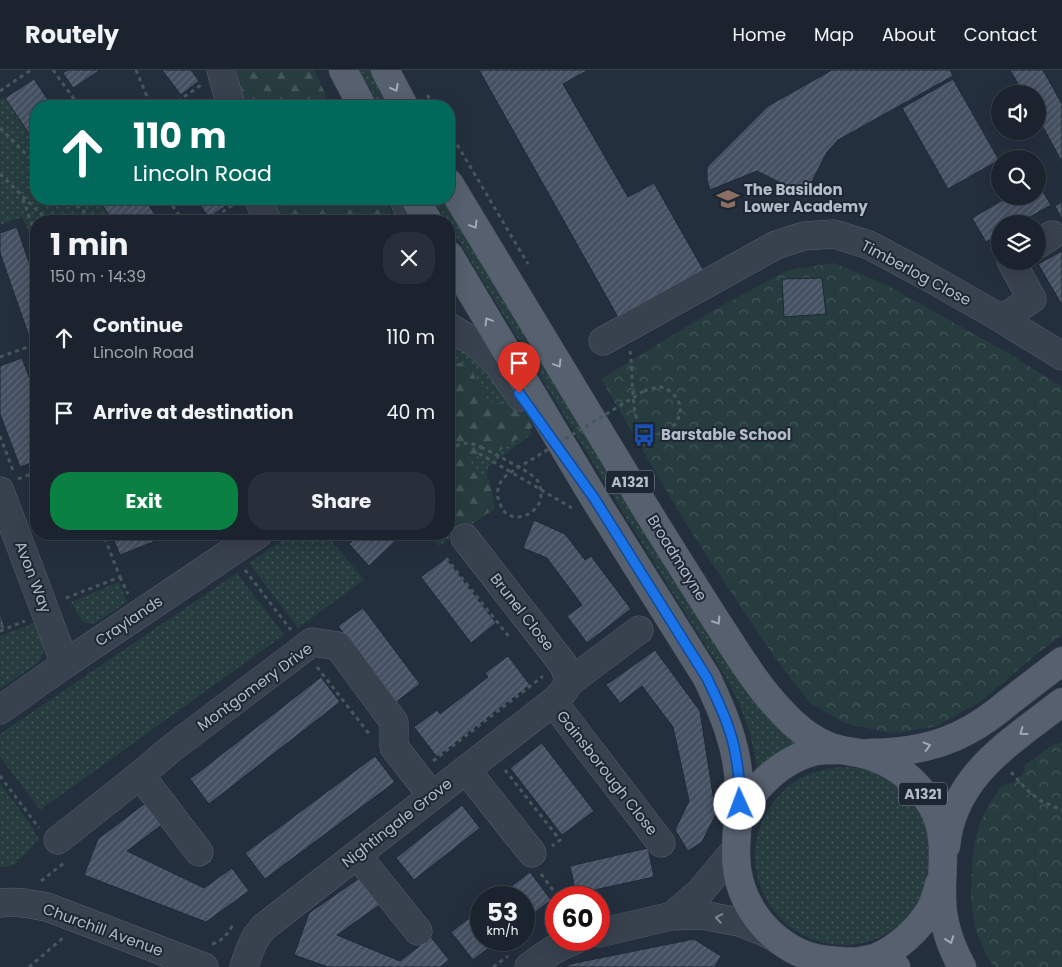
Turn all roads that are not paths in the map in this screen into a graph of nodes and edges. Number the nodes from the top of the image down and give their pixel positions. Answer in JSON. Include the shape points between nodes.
{"nodes":[{"id":1,"x":343,"y":70,"type":"edge"},
{"id":2,"x":385,"y":70,"type":"edge"},
{"id":3,"x":214,"y":75,"type":"edge"},
{"id":4,"x":228,"y":100,"type":"edge"},
{"id":5,"x":359,"y":100,"type":"edge"},
{"id":6,"x":401,"y":100,"type":"edge"},
{"id":7,"x":455,"y":193,"type":"edge"},
{"id":8,"x":455,"y":265,"type":"edge"},
{"id":9,"x":1016,"y":270,"type":"edge"},
{"id":10,"x":1002,"y":320,"type":"junction"},
{"id":11,"x":455,"y":331,"type":"edge"},
{"id":12,"x":603,"y":340,"type":"dead end"},
{"id":13,"x":1062,"y":356,"type":"edge"},
{"id":14,"x":0,"y":491,"type":"edge"},
{"id":15,"x":594,"y":498,"type":"junction"},
{"id":16,"x":465,"y":538,"type":"dead end"},
{"id":17,"x":249,"y":540,"type":"edge"},
{"id":18,"x":639,"y":630,"type":"dead end"},
{"id":19,"x":1062,"y":661,"type":"edge"},
{"id":20,"x":65,"y":664,"type":"junction"},
{"id":21,"x":562,"y":692,"type":"junction"},
{"id":22,"x":1062,"y":702,"type":"edge"},
{"id":23,"x":0,"y":710,"type":"edge"},
{"id":24,"x":852,"y":752,"type":"junction"},
{"id":25,"x":466,"y":770,"type":"junction"},
{"id":26,"x":140,"y":775,"type":"junction"},
{"id":27,"x":432,"y":796,"type":"junction"},
{"id":28,"x":48,"y":830,"type":"dead end"},
{"id":29,"x":737,"y":838,"type":"junction"},
{"id":30,"x":661,"y":843,"type":"dead end"},
{"id":31,"x":199,"y":852,"type":"dead end"},
{"id":32,"x":532,"y":853,"type":"dead end"},
{"id":33,"x":357,"y":854,"type":"junction"},
{"id":34,"x":943,"y":870,"type":"junction"},
{"id":35,"x":0,"y":903,"type":"edge"},
{"id":36,"x":672,"y":916,"type":"junction"},
{"id":37,"x":610,"y":930,"type":"edge"},
{"id":38,"x":418,"y":931,"type":"dead end"},
{"id":39,"x":781,"y":941,"type":"junction"},
{"id":40,"x":552,"y":951,"type":"edge"},
{"id":41,"x":208,"y":956,"type":"edge"},
{"id":42,"x":857,"y":961,"type":"junction"},
{"id":43,"x":244,"y":967,"type":"edge"},
{"id":44,"x":529,"y":967,"type":"edge"},
{"id":45,"x":896,"y":967,"type":"edge"},
{"id":46,"x":962,"y":967,"type":"edge"}],
"edges":[{"from":1,"to":5,"type":"main road"},
{"from":2,"to":6,"type":"main road","one_way":true},
{"from":3,"to":4,"type":"street"},
{"from":7,"to":24,"type":"main road","name":"Broadmayne","number":"A1321","one_way":true,"via":[[657,526],[753,677],[801,730],[828,746]]},
{"from":15,"to":8,"type":"main road","name":"Broadmayne","number":"A1321","one_way":true},
{"from":9,"to":10,"type":"street","via":[[1032,300]]},
{"from":10,"to":12,"type":"street","name":"Timberlog Close","via":[[869,245],[834,234],[804,236],[776,245]]},
{"from":10,"to":13,"type":"street","name":"Timberlog Close"},
{"from":11,"to":15,"type":"street","via":[[498,364]]},
{"from":14,"to":20,"type":"street","name":"Avon Way"},
{"from":15,"to":29,"type":"main road","name":"Broadmayne","number":"A1321","via":[[707,678],[719,704],[736,756],[740,804]]},
{"from":16,"to":21,"type":"street","name":"Brunel Close","via":[[563,664],[568,676]]},
{"from":17,"to":20,"type":"street","name":"Craylands"},
{"from":18,"to":21,"type":"street","name":"Nightingale Grove"},
{"from":24,"to":19,"type":"main road","one_way":true,"via":[[880,753],[921,748],[953,738],[982,722]]},
{"from":20,"to":23,"type":"street","name":"Craylands"},
{"from":21,"to":25,"type":"street","name":"Nightingale Grove"},
{"from":21,"to":30,"type":"street","name":"Gainsborough Close"},
{"from":22,"to":34,"type":"main road","one_way":true,"via":[[1004,746],[975,775],[953,814]]},
{"from":24,"to":29,"type":"main road","name":"Broadmayne","number":"A1321","via":[[818,751],[774,772],[752,794],[744,809]]},
{"from":24,"to":34,"type":"main road","name":"Broadmayne","number":"A1321","via":[[878,758],[906,774],[918,786],[933,808],[940,827]]},
{"from":25,"to":27,"type":"street","name":"Nightingale Grove"},
{"from":25,"to":32,"type":"street"},
{"from":26,"to":27,"type":"street","name":"Montgomery Drive","via":[[312,642],[338,646],[394,722],[394,748]]},
{"from":26,"to":28,"type":"street","name":"Montgomery Drive"},
{"from":26,"to":31,"type":"street"},
{"from":27,"to":33,"type":"street","name":"Nightingale Grove"},
{"from":29,"to":36,"type":"street","via":[[700,892]]},
{"from":29,"to":39,"type":"main road","name":"Broadmayne","number":"A1321","via":[[736,869],[747,905]]},
{"from":33,"to":38,"type":"street"},
{"from":33,"to":43,"type":"street","name":"Nightingale Grove","via":[[264,927],[257,934]]},
{"from":34,"to":42,"type":"main road","name":"Broadmayne","number":"A1321","via":[[930,910],[909,935],[886,953]]},
{"from":34,"to":46,"type":"main road","name":"Broadmayne","number":"A1321","one_way":true,"via":[[944,920]]},
{"from":35,"to":41,"type":"street","name":"Churchill Avenue","via":[[47,907]]},
{"from":36,"to":37,"type":"street"},
{"from":39,"to":36,"type":"street","one_way":true,"via":[[739,922],[702,915]]},
{"from":39,"to":42,"type":"main road","name":"Broadmayne","number":"A1321","via":[[814,958],[830,962]]},
{"from":40,"to":44,"type":"street"},
{"from":42,"to":45,"type":"main road","name":"Broadmayne","number":"A1321"}]}
